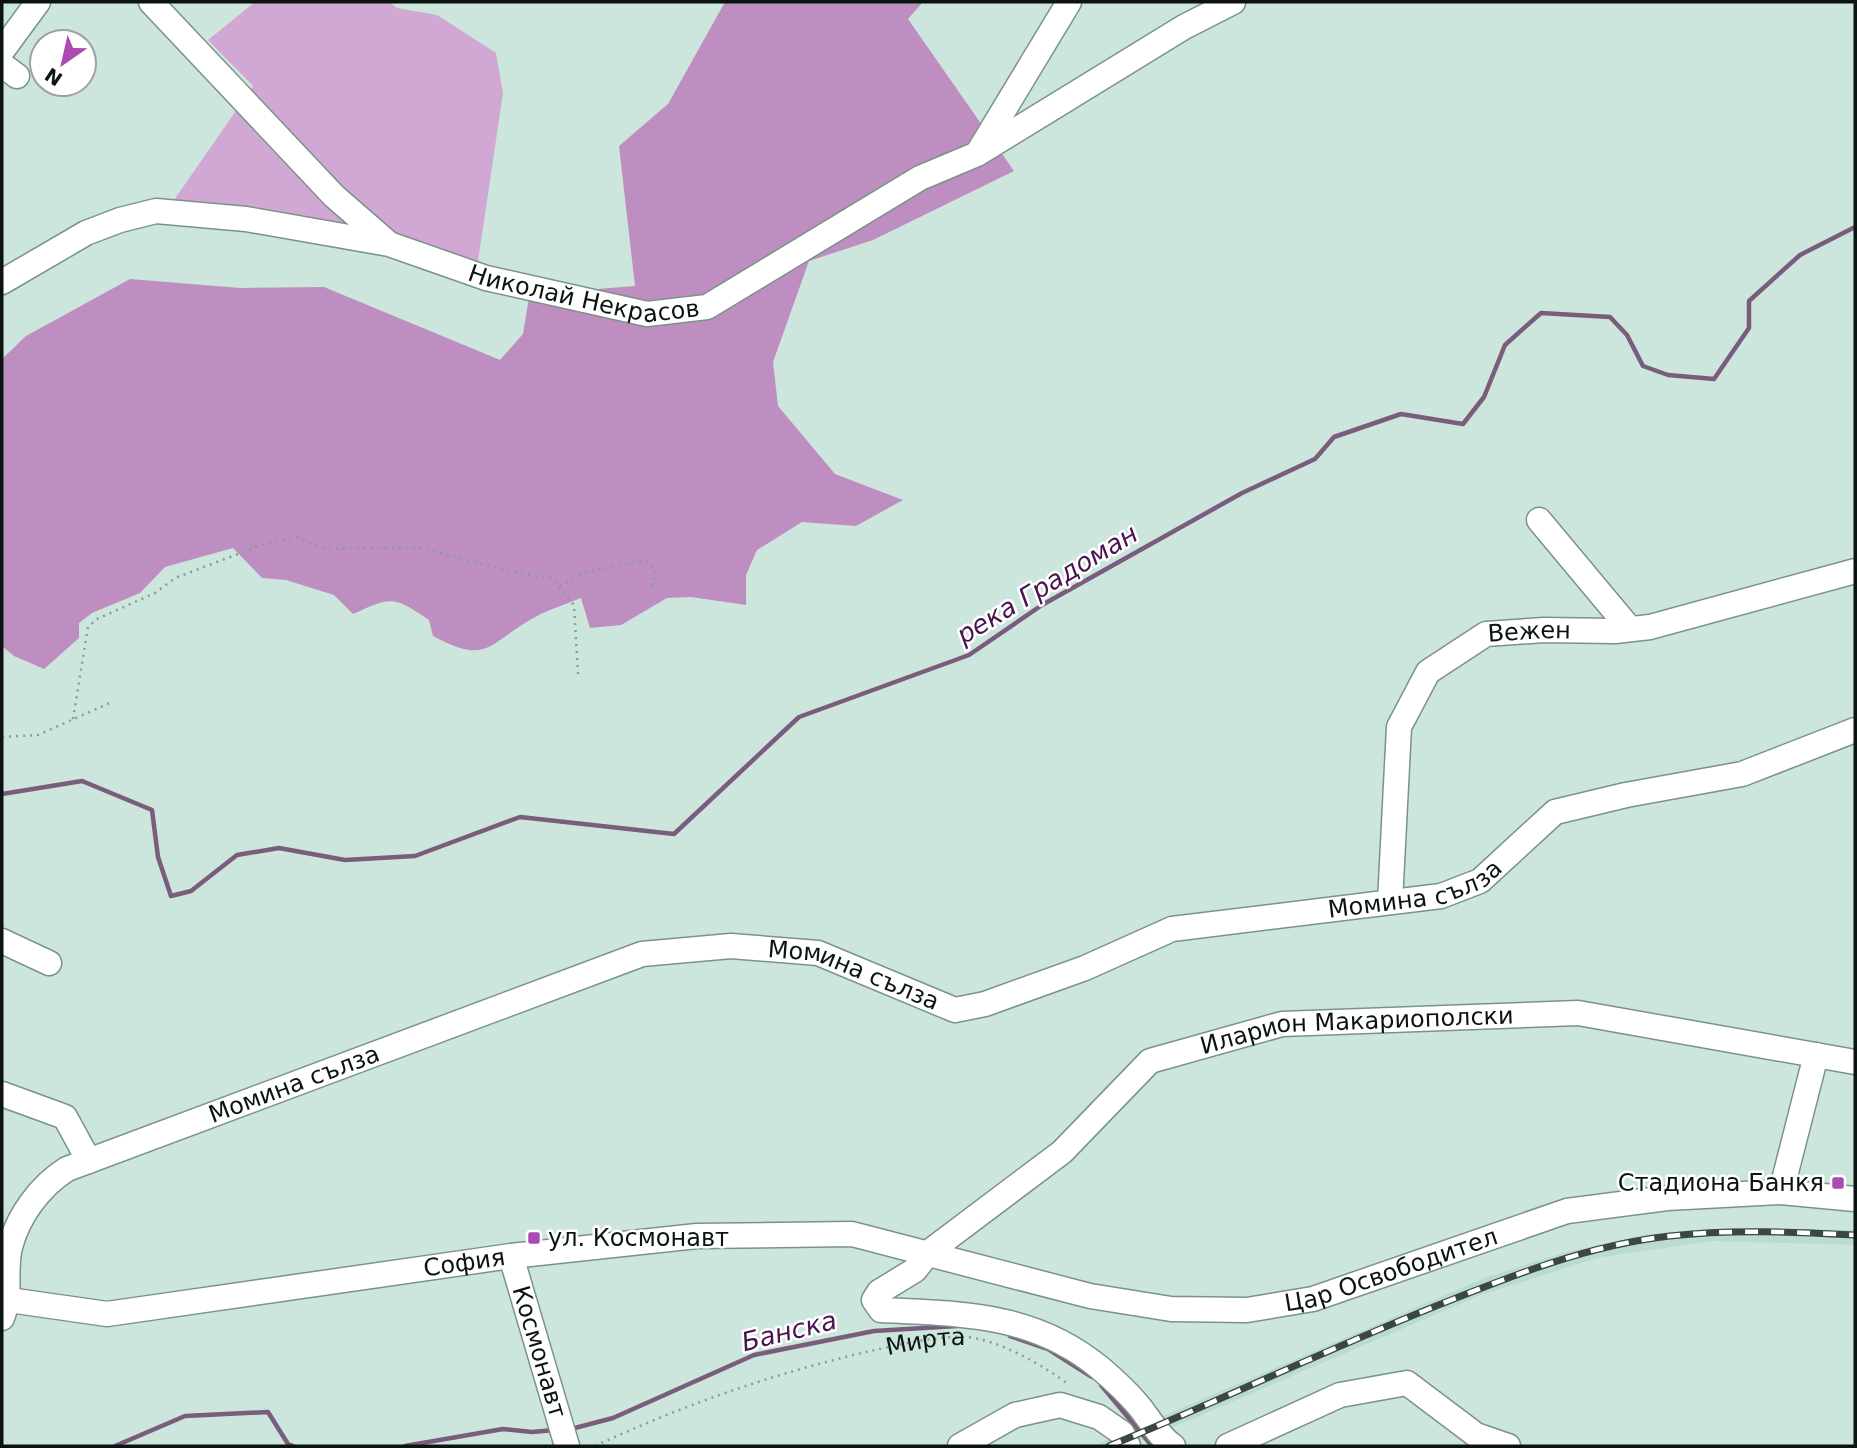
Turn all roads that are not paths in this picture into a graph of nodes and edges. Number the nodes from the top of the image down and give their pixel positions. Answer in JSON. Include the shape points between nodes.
{"nodes":[{"id":1,"x":38,"y":2,"type":"edge"},
{"id":2,"x":1069,"y":2,"type":"edge"},
{"id":3,"x":1233,"y":2,"type":"edge"},
{"id":4,"x":159,"y":5,"type":"edge"},
{"id":5,"x":2,"y":51,"type":"edge"},
{"id":6,"x":977,"y":154,"type":"junction"},
{"id":7,"x":389,"y":244,"type":"junction"},
{"id":8,"x":2,"y":282,"type":"edge"},
{"id":9,"x":1539,"y":520,"type":"dead end"},
{"id":10,"x":1855,"y":571,"type":"edge"},
{"id":11,"x":1630,"y":629,"type":"junction"},
{"id":12,"x":1855,"y":730,"type":"edge"},
{"id":13,"x":1391,"y":902,"type":"junction"},
{"id":14,"x":2,"y":941,"type":"edge"},
{"id":15,"x":50,"y":963,"type":"dead end"},
{"id":16,"x":1816,"y":1055,"type":"junction"},
{"id":17,"x":1855,"y":1062,"type":"edge"},
{"id":18,"x":2,"y":1094,"type":"edge"},
{"id":19,"x":89,"y":1161,"type":"junction"},
{"id":20,"x":1781,"y":1192,"type":"junction"},
{"id":21,"x":1855,"y":1199,"type":"edge"},
{"id":22,"x":929,"y":1252,"type":"junction"},
{"id":23,"x":510,"y":1256,"type":"junction"},
{"id":24,"x":4,"y":1306,"type":"edge"},
{"id":25,"x":566,"y":1445,"type":"edge"},
{"id":26,"x":960,"y":1446,"type":"edge"},
{"id":27,"x":1128,"y":1446,"type":"edge"},
{"id":28,"x":1173,"y":1446,"type":"edge"},
{"id":29,"x":1228,"y":1446,"type":"edge"},
{"id":30,"x":1508,"y":1446,"type":"edge"}],
"edges":[{"from":1,"to":5,"type":"street"},
{"from":2,"to":6,"type":"street"},
{"from":3,"to":6,"type":"street","name":"Николай Некрасов","via":[[1184,27]]},
{"from":4,"to":7,"type":"street","via":[[334,196]]},
{"from":6,"to":7,"type":"street","name":"Николай Некрасов","via":[[920,178],[707,307],[647,314],[486,278]]},
{"from":7,"to":8,"type":"street","name":"Николай Некрасов","via":[[246,219],[156,211],[86,233]]},
{"from":9,"to":11,"type":"street"},
{"from":10,"to":11,"type":"street","name":"Вежен"},
{"from":11,"to":13,"type":"street","name":"Вежен","via":[[1486,634],[1428,672],[1399,727]]},
{"from":12,"to":13,"type":"street","name":"Момина сълза","via":[[1742,774],[1555,812],[1480,881],[1441,896]]},
{"from":13,"to":19,"type":"street","name":"Момина сълза","via":[[1172,929],[1085,968],[985,1004],[955,1010],[818,953],[731,946],[642,954]]},
{"from":14,"to":15,"type":"street"},
{"from":16,"to":17,"type":"street","name":"Иларион Макариополски"},
{"from":16,"to":20,"type":"street"},
{"from":16,"to":22,"type":"street","name":"Иларион Макариополски","via":[[1578,1013],[1282,1024],[1150,1061],[1062,1152]]},
{"from":18,"to":19,"type":"street","via":[[65,1116]]},
{"from":19,"to":24,"type":"street","name":"Момина сълза","via":[[46,1183],[29,1208],[10,1248]]},
{"from":20,"to":21,"type":"street","name":"Цар Освободител"},
{"from":20,"to":22,"type":"street","name":"Цар Освободител","via":[[1667,1198],[1567,1211],[1313,1299],[1247,1310],[1171,1309],[1090,1296]]},
{"from":22,"to":23,"type":"street","name":"София","via":[[852,1234],[736,1235]]},
{"from":22,"to":28,"type":"street","name":"Иларион Макариополски","via":[[915,1270],[879,1292],[874,1300],[881,1310],[987,1316],[1047,1333],[1099,1367]]},
{"from":23,"to":24,"type":"street","name":"София","via":[[107,1314]]},
{"from":23,"to":25,"type":"street","name":"Космонавт"},
{"from":26,"to":27,"type":"street","via":[[1016,1415],[1060,1405],[1099,1417],[1122,1433]]},
{"from":29,"to":30,"type":"street","via":[[1340,1395],[1407,1382],[1476,1435]]}]}
